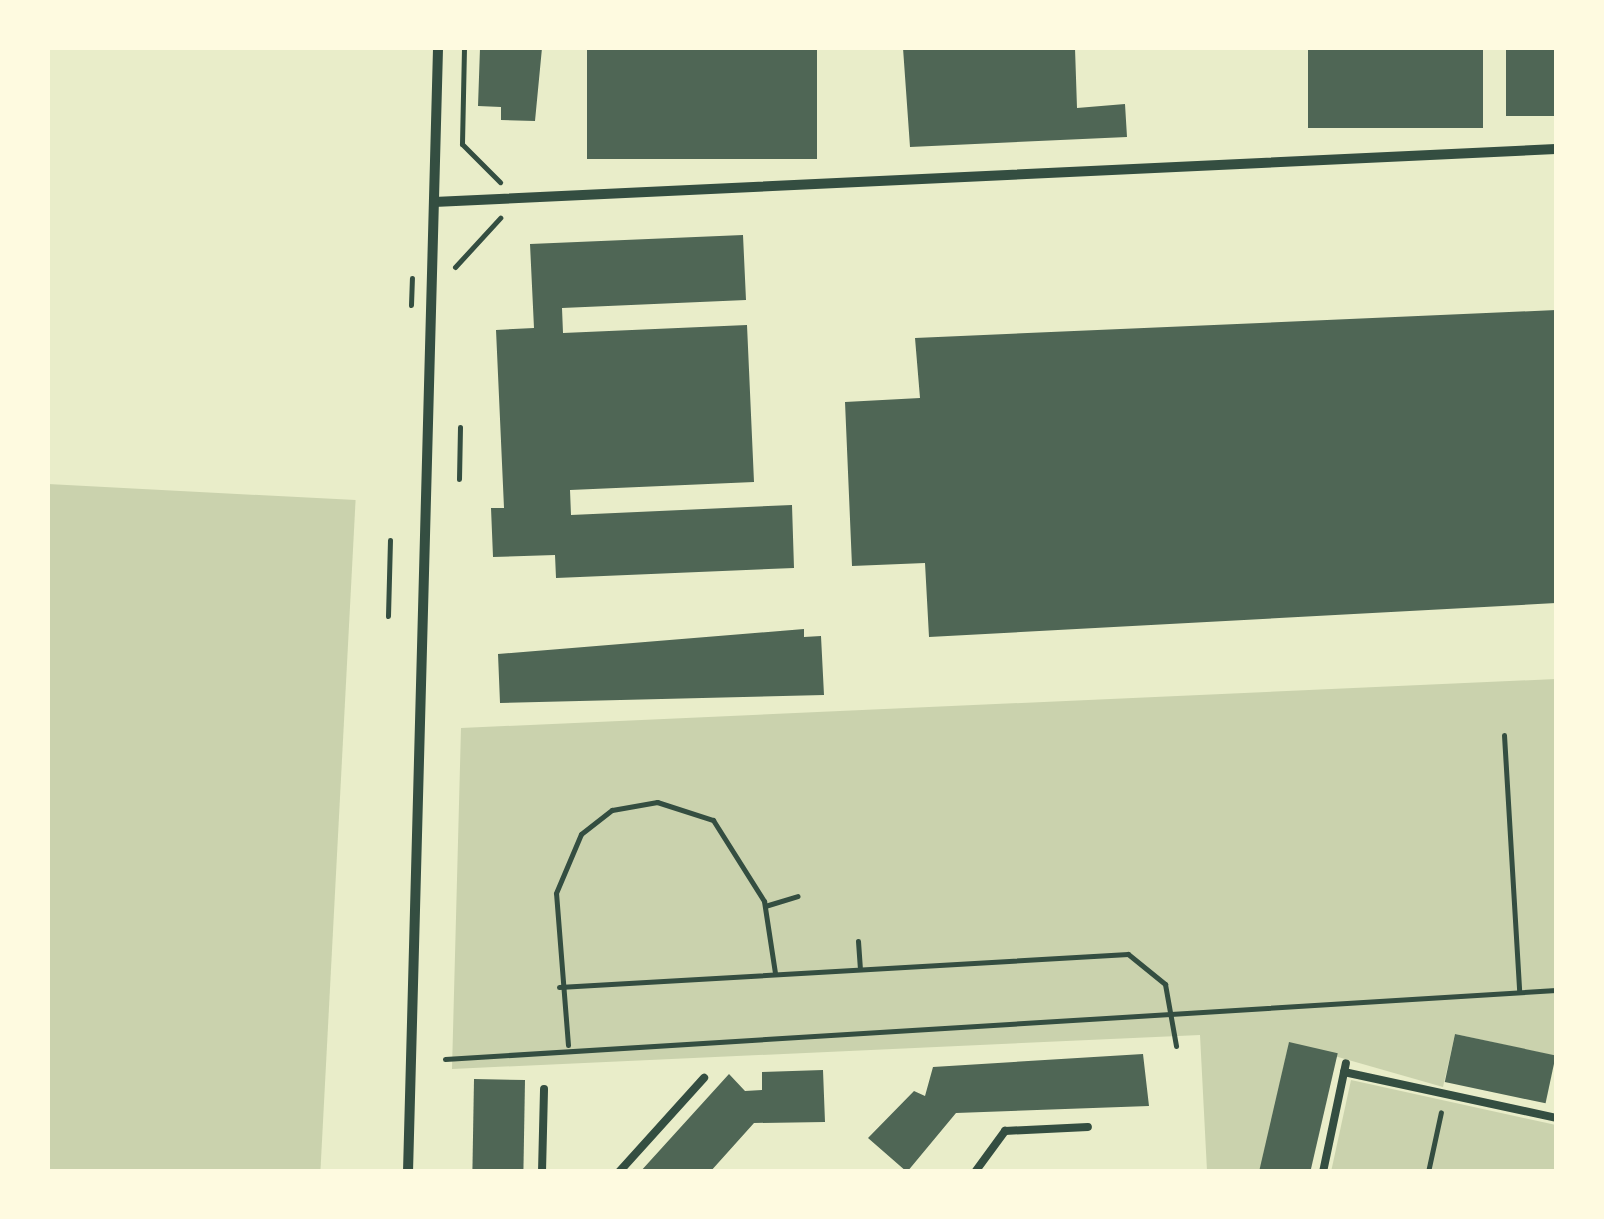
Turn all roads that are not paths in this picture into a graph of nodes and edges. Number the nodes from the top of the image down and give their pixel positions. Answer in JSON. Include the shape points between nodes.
{"nodes":[{"id":1,"x":438,"y":48,"type":"edge"},
{"id":2,"x":1556,"y":149,"type":"edge"},
{"id":3,"x":434,"y":202,"type":"junction"},
{"id":4,"x":704,"y":1078,"type":"dead end"},
{"id":5,"x":544,"y":1089,"type":"dead end"},
{"id":6,"x":1556,"y":1118,"type":"edge"},
{"id":7,"x":1088,"y":1127,"type":"dead end"},
{"id":8,"x":408,"y":1172,"type":"edge"},
{"id":9,"x":542,"y":1172,"type":"edge"},
{"id":10,"x":618,"y":1172,"type":"edge"},
{"id":11,"x":975,"y":1172,"type":"edge"},
{"id":12,"x":1323,"y":1172,"type":"edge"}],
"edges":[{"from":1,"to":3,"type":"street"},
{"from":2,"to":3,"type":"street"},
{"from":3,"to":8,"type":"street"},
{"from":4,"to":10,"type":"lane"},
{"from":5,"to":9,"type":"lane"},
{"from":6,"to":12,"type":"lane","via":[[1345,1068]]},
{"from":7,"to":11,"type":"lane","via":[[1005,1131]]}]}
